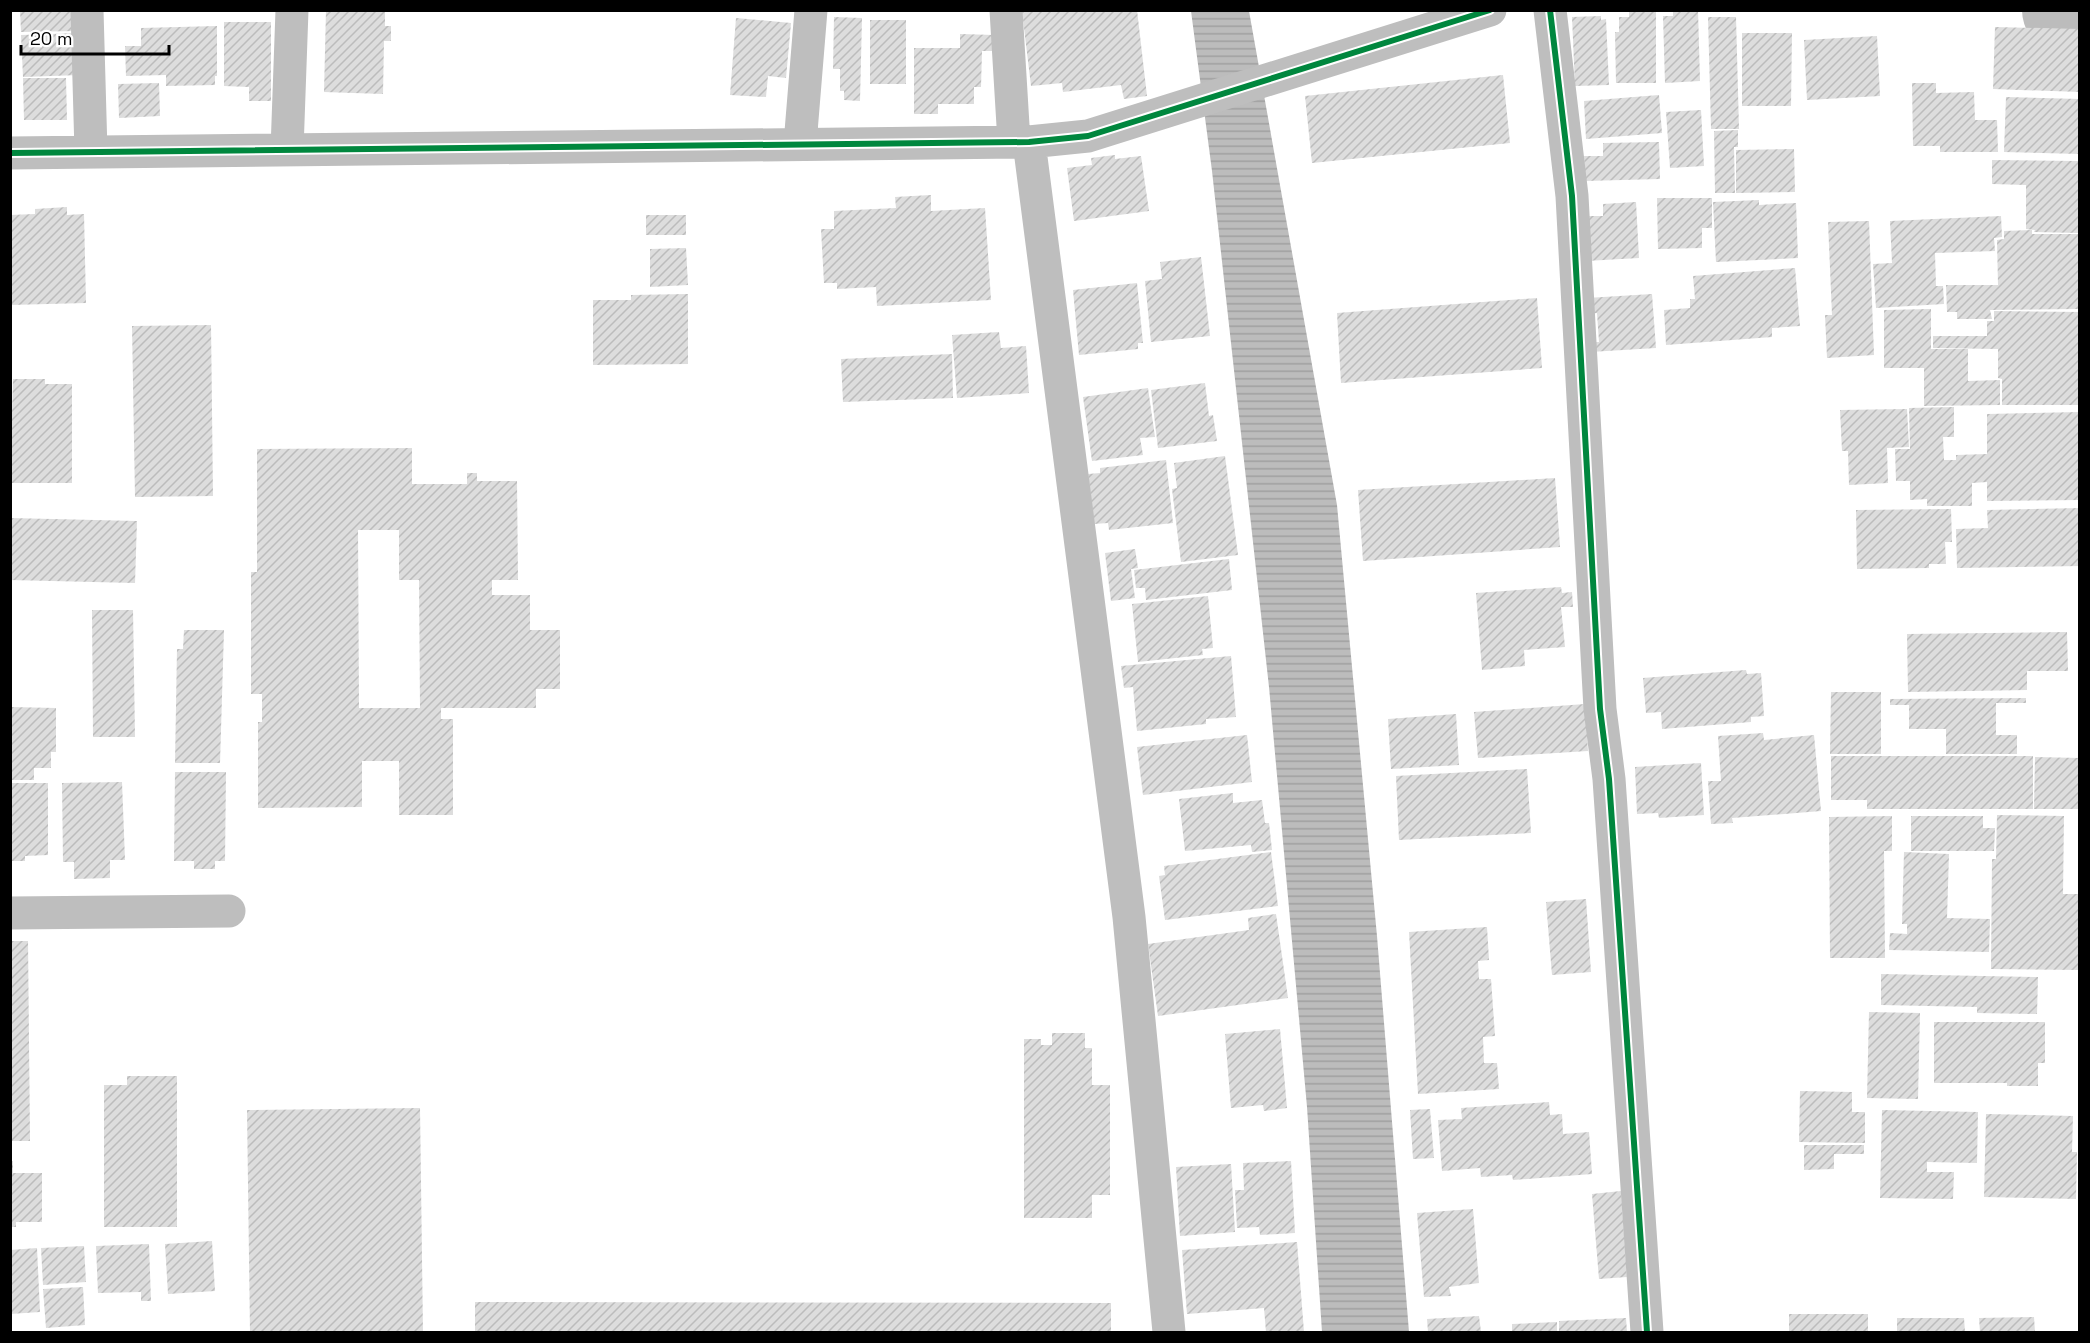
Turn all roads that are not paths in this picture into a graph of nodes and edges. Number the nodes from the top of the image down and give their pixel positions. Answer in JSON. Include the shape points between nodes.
{"nodes":[{"id":1,"x":87,"y":10,"type":"edge"},
{"id":2,"x":292,"y":10,"type":"edge"},
{"id":3,"x":811,"y":10,"type":"edge"},
{"id":4,"x":1006,"y":10,"type":"edge"},
{"id":5,"x":1490,"y":10,"type":"edge"},
{"id":6,"x":1550,"y":10,"type":"edge"},
{"id":7,"x":1021,"y":142,"type":"junction"},
{"id":8,"x":800,"y":144,"type":"junction"},
{"id":9,"x":287,"y":150,"type":"junction"},
{"id":10,"x":91,"y":152,"type":"junction"},
{"id":11,"x":10,"y":153,"type":"edge"},
{"id":12,"x":229,"y":911,"type":"dead end"},
{"id":13,"x":10,"y":913,"type":"edge"},
{"id":14,"x":1169,"y":1332,"type":"edge"},
{"id":15,"x":1647,"y":1332,"type":"edge"}],
"edges":[{"from":1,"to":10,"type":"street"},
{"from":2,"to":9,"type":"street"},
{"from":3,"to":8,"type":"street"},
{"from":4,"to":7,"type":"street"},
{"from":5,"to":7,"type":"street","via":[[1088,136]]},
{"from":6,"to":15,"type":"street","via":[[1572,196],[1600,709],[1610,779]]},
{"from":7,"to":8,"type":"street"},
{"from":7,"to":14,"type":"street","via":[[1129,917]]},
{"from":8,"to":9,"type":"street"},
{"from":9,"to":10,"type":"street"},
{"from":10,"to":11,"type":"street"},
{"from":12,"to":13,"type":"street"}]}
